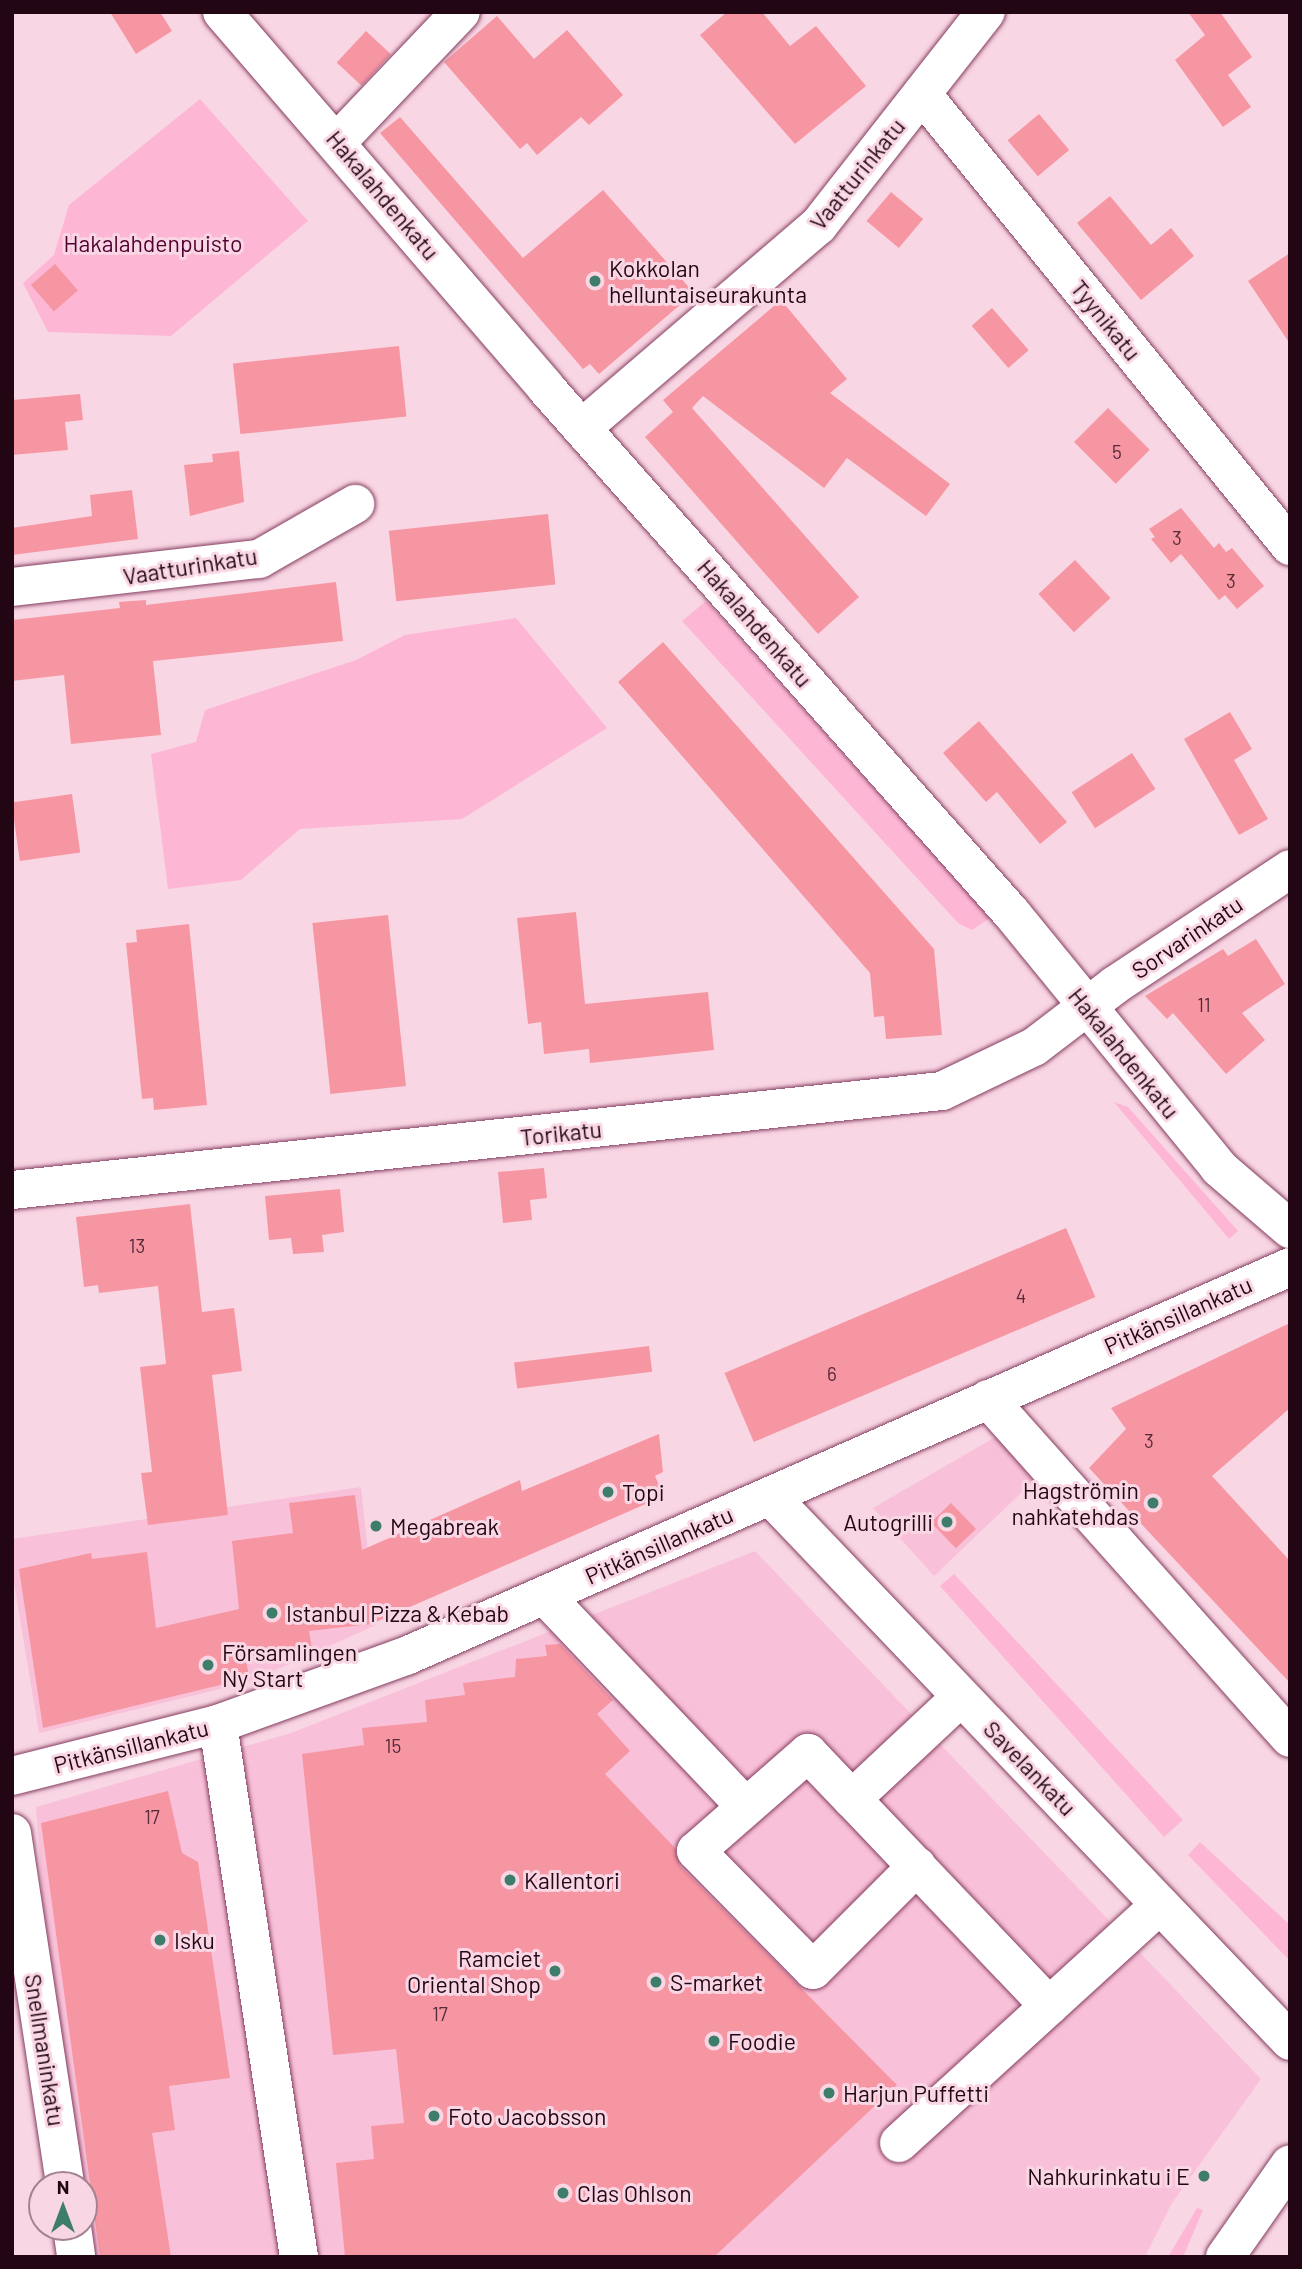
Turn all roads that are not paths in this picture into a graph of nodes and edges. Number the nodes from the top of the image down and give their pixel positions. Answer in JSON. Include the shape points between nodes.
{"nodes":[{"id":1,"x":222,"y":12,"type":"edge"},
{"id":2,"x":461,"y":12,"type":"edge"},
{"id":3,"x":986,"y":12,"type":"edge"},
{"id":4,"x":922,"y":94,"type":"junction"},
{"id":5,"x":338,"y":141,"type":"junction"},
{"id":6,"x":582,"y":428,"type":"junction"},
{"id":7,"x":355,"y":503,"type":"dead end"},
{"id":8,"x":1290,"y":546,"type":"edge"},
{"id":9,"x":12,"y":587,"type":"edge"},
{"id":10,"x":1290,"y":869,"type":"edge"},
{"id":11,"x":1086,"y":1007,"type":"junction"},
{"id":12,"x":12,"y":1190,"type":"edge"},
{"id":13,"x":1290,"y":1230,"type":"edge"},
{"id":14,"x":1290,"y":1267,"type":"edge"},
{"id":15,"x":988,"y":1399,"type":"junction"},
{"id":16,"x":769,"y":1496,"type":"junction"},
{"id":17,"x":545,"y":1596,"type":"junction"},
{"id":18,"x":961,"y":1697,"type":"junction"},
{"id":19,"x":218,"y":1724,"type":"junction"},
{"id":20,"x":1290,"y":1738,"type":"edge"},
{"id":21,"x":12,"y":1776,"type":"edge"},
{"id":22,"x":852,"y":1799,"type":"junction"},
{"id":23,"x":746,"y":1807,"type":"junction"},
{"id":24,"x":12,"y":1833,"type":"edge"},
{"id":25,"x":916,"y":1866,"type":"junction"},
{"id":26,"x":1160,"y":1905,"type":"junction"},
{"id":27,"x":1049,"y":2006,"type":"junction"},
{"id":28,"x":1290,"y":2041,"type":"edge"},
{"id":29,"x":899,"y":2143,"type":"dead end"},
{"id":30,"x":1290,"y":2164,"type":"edge"},
{"id":31,"x":63,"y":2171,"type":"edge"},
{"id":32,"x":299,"y":2257,"type":"edge"},
{"id":33,"x":1225,"y":2257,"type":"edge"}],
"edges":[{"from":1,"to":5,"type":"street","name":"Hakalahdenkatu"},
{"from":2,"to":5,"type":"street"},
{"from":3,"to":4,"type":"street","name":"Vaatturinkatu"},
{"from":4,"to":6,"type":"street","name":"Vaatturinkatu","via":[[818,226]]},
{"from":4,"to":8,"type":"street","name":"Tyynikatu"},
{"from":5,"to":6,"type":"street","name":"Hakalahdenkatu"},
{"from":6,"to":11,"type":"street","name":"Hakalahdenkatu","via":[[1013,915]]},
{"from":7,"to":9,"type":"street","name":"Vaatturinkatu","via":[[259,559]]},
{"from":10,"to":11,"type":"street","name":"Sorvarinkatu"},
{"from":11,"to":12,"type":"street","name":"Torikatu","via":[[1034,1046],[979,1077],[914,1098]]},
{"from":11,"to":13,"type":"street","name":"Hakalahdenkatu","via":[[1219,1168]]},
{"from":14,"to":15,"type":"street","name":"Pitkänsillankatu"},
{"from":15,"to":16,"type":"street","name":"Pitkänsillankatu"},
{"from":15,"to":20,"type":"street"},
{"from":16,"to":17,"type":"street","name":"Pitkänsillankatu"},
{"from":16,"to":18,"type":"street","name":"Savelankatu"},
{"from":17,"to":19,"type":"street","name":"Pitkänsillankatu","via":[[406,1656]]},
{"from":17,"to":23,"type":"street"},
{"from":18,"to":22,"type":"street"},
{"from":18,"to":26,"type":"street","name":"Savelankatu"},
{"from":19,"to":21,"type":"street","name":"Pitkänsillankatu"},
{"from":19,"to":32,"type":"street"},
{"from":22,"to":23,"type":"street","via":[[808,1753]]},
{"from":22,"to":25,"type":"street"},
{"from":23,"to":25,"type":"street","via":[[696,1851],[813,1970]]},
{"from":24,"to":31,"type":"street","name":"Snellmaninkatu"},
{"from":25,"to":27,"type":"street"},
{"from":26,"to":27,"type":"street"},
{"from":26,"to":28,"type":"street","name":"Savelankatu"},
{"from":27,"to":29,"type":"street"},
{"from":30,"to":33,"type":"street"}]}
